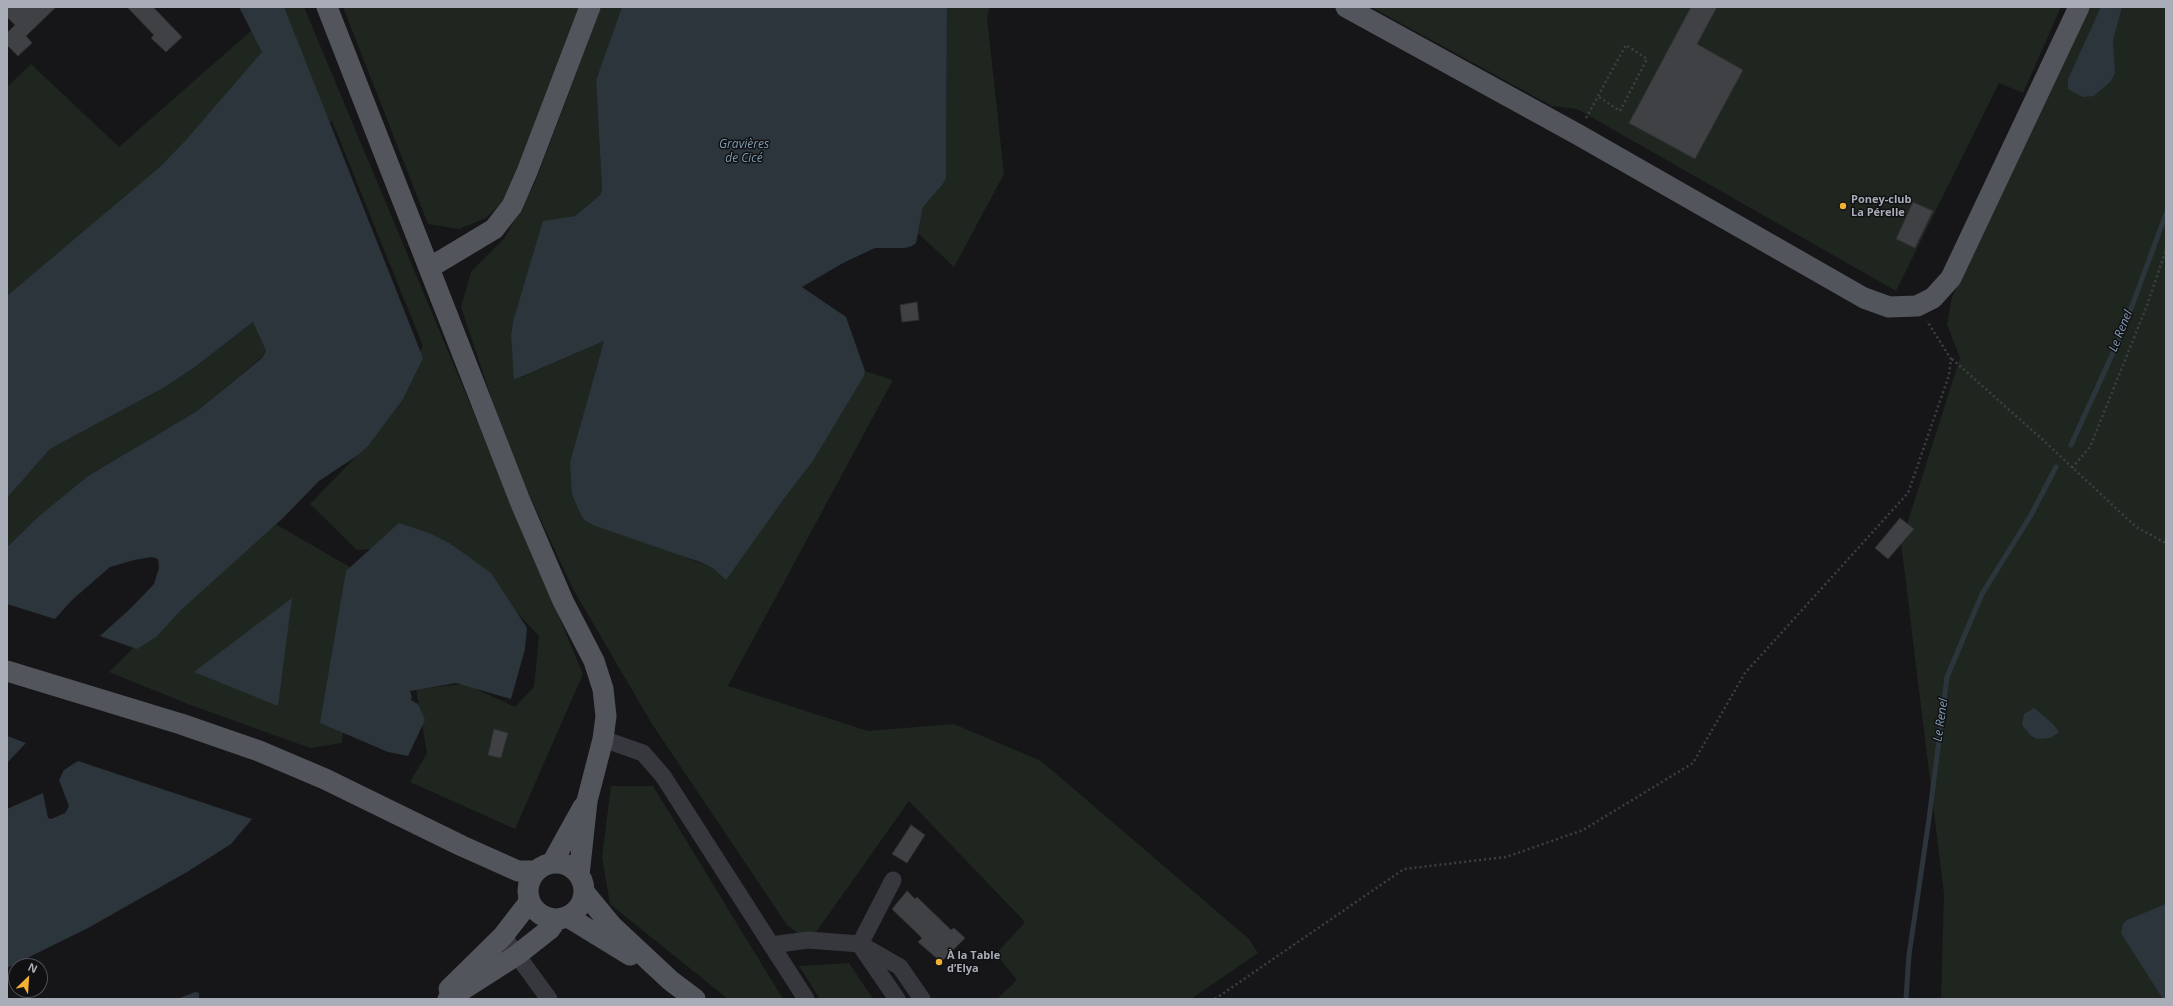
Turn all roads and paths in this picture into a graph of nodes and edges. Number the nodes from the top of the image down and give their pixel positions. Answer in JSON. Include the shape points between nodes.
{"nodes":[{"id":1,"x":327,"y":7,"type":"edge"},
{"id":2,"x":590,"y":7,"type":"edge"},
{"id":3,"x":1346,"y":7,"type":"edge"},
{"id":4,"x":2079,"y":7,"type":"edge"},
{"id":5,"x":1599,"y":97,"type":"junction"},
{"id":6,"x":1577,"y":134,"type":"junction"},
{"id":7,"x":2166,"y":250,"type":"edge"},
{"id":8,"x":429,"y":268,"type":"junction"},
{"id":9,"x":1917,"y":306,"type":"junction"},
{"id":10,"x":1952,"y":359,"type":"junction"},
{"id":11,"x":2072,"y":468,"type":"junction"},
{"id":12,"x":2166,"y":543,"type":"edge"},
{"id":13,"x":7,"y":671,"type":"edge"},
{"id":14,"x":603,"y":740,"type":"junction"},
{"id":15,"x":586,"y":801,"type":"junction"},
{"id":16,"x":462,"y":846,"type":"junction"},
{"id":17,"x":544,"y":867,"type":"junction"},
{"id":18,"x":893,"y":880,"type":"dead end"},
{"id":19,"x":582,"y":884,"type":"junction"},
{"id":20,"x":529,"y":897,"type":"junction"},
{"id":21,"x":562,"y":918,"type":"junction"},
{"id":22,"x":503,"y":936,"type":"junction"},
{"id":23,"x":860,"y":944,"type":"junction"},
{"id":24,"x":771,"y":945,"type":"junction"},
{"id":25,"x":517,"y":955,"type":"junction"},
{"id":26,"x":671,"y":980,"type":"junction"},
{"id":27,"x":440,"y":999,"type":"edge"},
{"id":28,"x":448,"y":999,"type":"edge"},
{"id":29,"x":549,"y":999,"type":"edge"},
{"id":30,"x":695,"y":999,"type":"edge"},
{"id":31,"x":806,"y":999,"type":"edge"},
{"id":32,"x":897,"y":999,"type":"edge"},
{"id":33,"x":922,"y":999,"type":"edge"},
{"id":34,"x":1215,"y":999,"type":"edge"}],
"edges":[{"from":1,"to":8,"type":"main road"},
{"from":2,"to":8,"type":"main road","via":[[512,206],[494,229]]},
{"from":3,"to":6,"type":"main road"},
{"from":4,"to":9,"type":"main road","via":[[1951,278],[1933,298]]},
{"from":5,"to":5,"type":"path","via":[[1626,45],[1647,59],[1620,111]]},
{"from":5,"to":6,"type":"path"},
{"from":6,"to":9,"type":"main road","via":[[1864,298],[1889,307]]},
{"from":7,"to":11,"type":"path","via":[[2146,308],[2090,447]]},
{"from":8,"to":14,"type":"main road","via":[[520,501],[563,601],[594,661],[603,689],[606,716]]},
{"from":9,"to":10,"type":"path"},
{"from":10,"to":11,"type":"path"},
{"from":10,"to":34,"type":"path","via":[[1949,375],[1908,493],[1745,673],[1693,763],[1576,832],[1506,857],[1404,869]]},
{"from":11,"to":12,"type":"path","via":[[2136,527]]},
{"from":13,"to":16,"type":"main road","via":[[181,724],[258,751],[325,779]]},
{"from":14,"to":15,"type":"main road"},
{"from":14,"to":24,"type":"street","via":[[643,753],[663,776]]},
{"from":15,"to":17,"type":"main road"},
{"from":15,"to":19,"type":"main road"},
{"from":16,"to":17,"type":"main road","via":[[518,871]]},
{"from":16,"to":20,"type":"main road"},
{"from":17,"to":19,"type":"main road","via":[[567,866]]},
{"from":17,"to":20,"type":"main road","via":[[531,877]]},
{"from":18,"to":23,"type":"street"},
{"from":19,"to":21,"type":"main road","via":[[580,906]]},
{"from":19,"to":26,"type":"main road","via":[[612,926]]},
{"from":20,"to":21,"type":"main road","via":[[540,914],[548,918]]},
{"from":20,"to":22,"type":"main road"},
{"from":21,"to":25,"type":"main road"},
{"from":21,"to":26,"type":"main road"},
{"from":22,"to":25,"type":"street"},
{"from":22,"to":27,"type":"main road"},
{"from":23,"to":24,"type":"street","via":[[808,940]]},
{"from":23,"to":32,"type":"street"},
{"from":23,"to":33,"type":"street","via":[[900,967]]},
{"from":24,"to":31,"type":"street"},
{"from":25,"to":28,"type":"main road"},
{"from":25,"to":29,"type":"street"},
{"from":26,"to":30,"type":"main road"}]}
